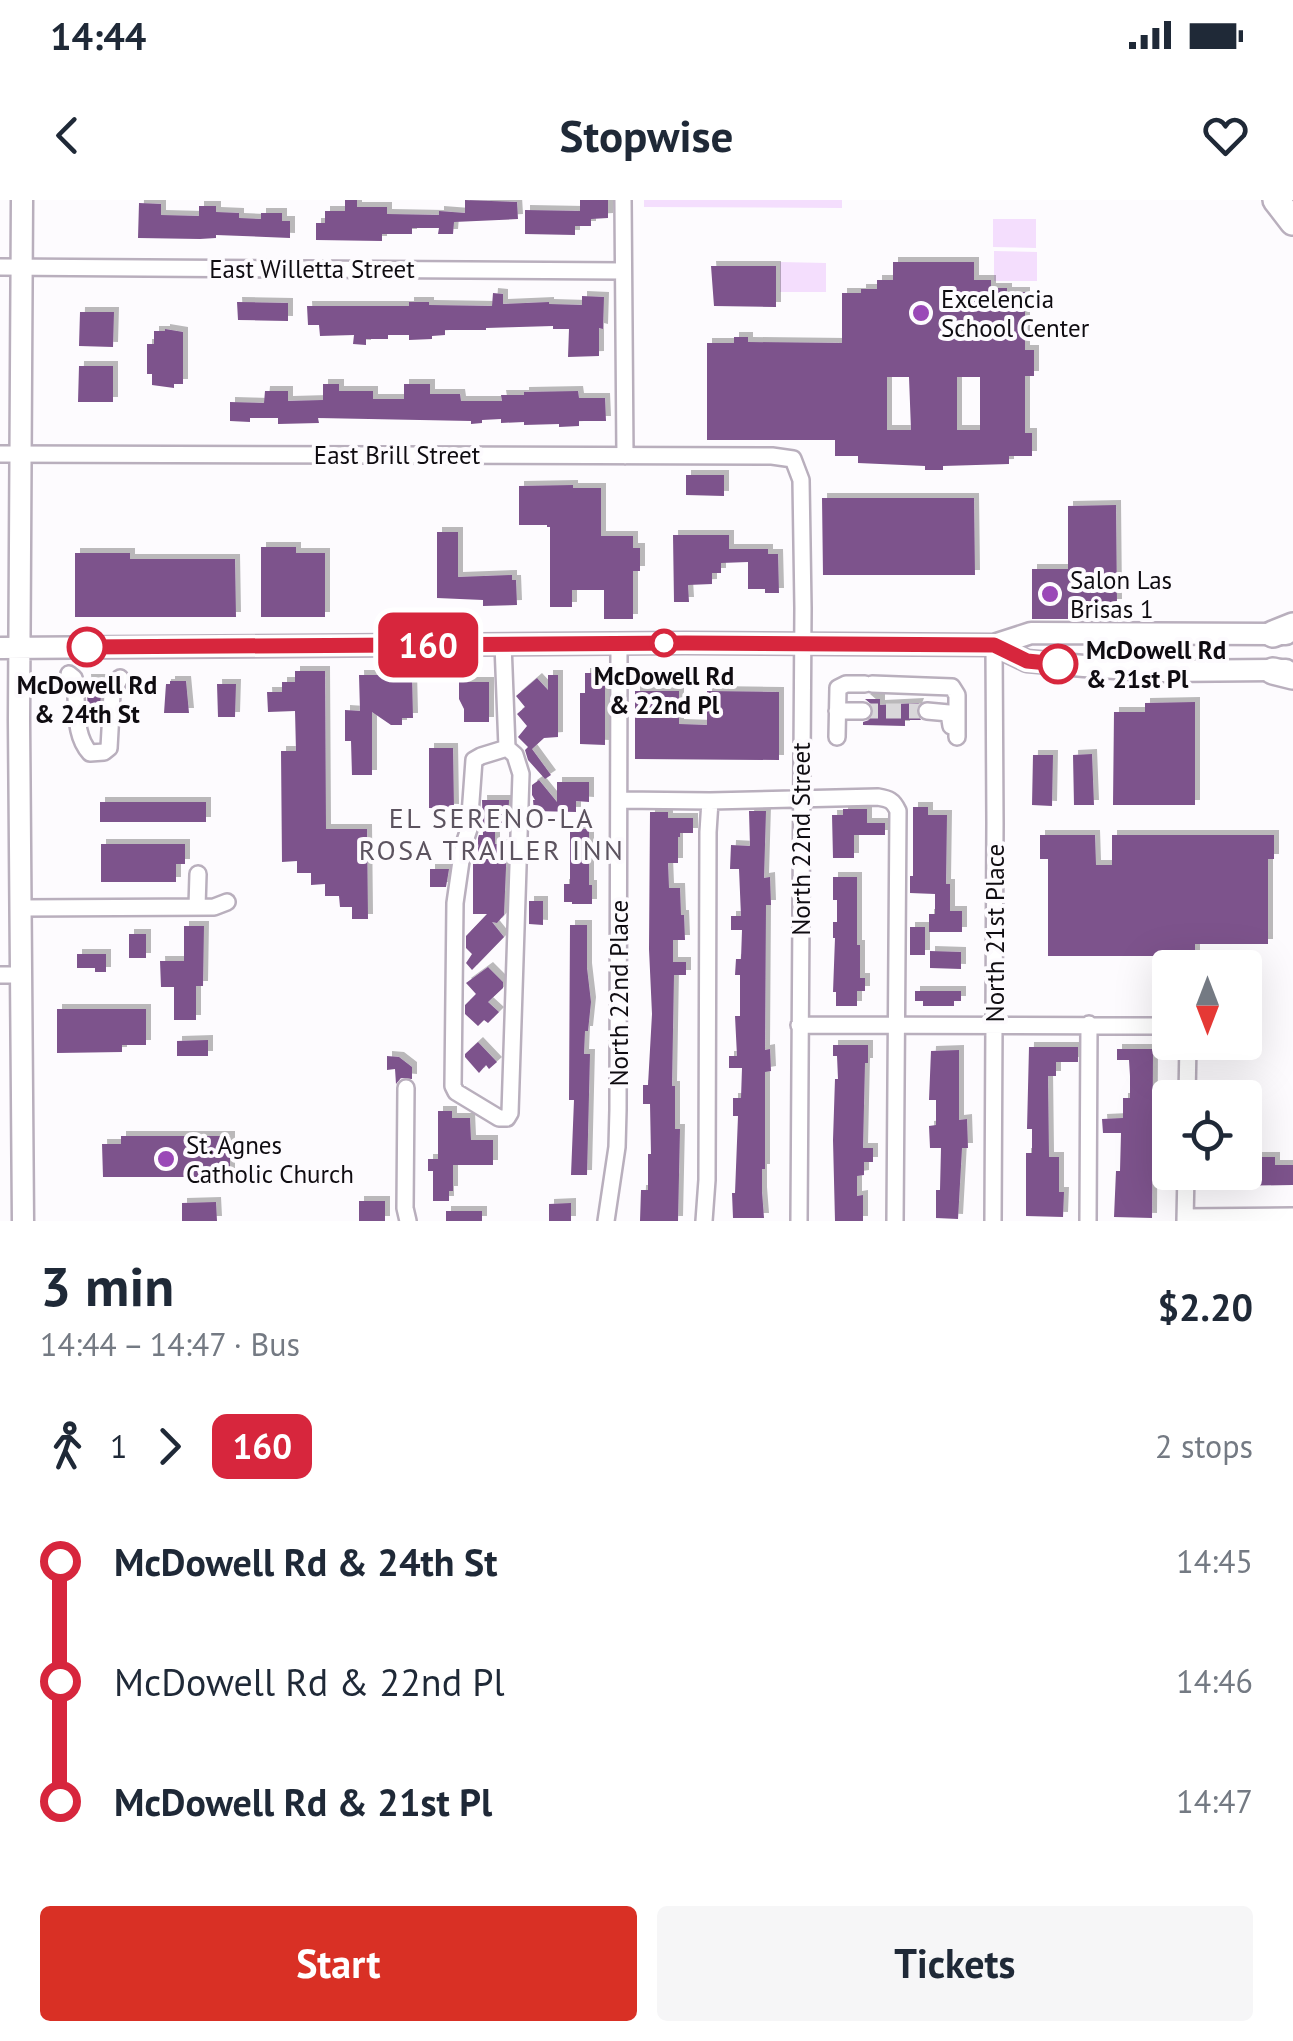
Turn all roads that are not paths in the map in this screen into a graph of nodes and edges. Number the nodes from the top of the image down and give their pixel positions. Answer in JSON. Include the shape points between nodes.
{"nodes":[{"id":1,"x":22,"y":200,"type":"edge"},
{"id":2,"x":624,"y":200,"type":"edge"},
{"id":3,"x":1276,"y":200,"type":"edge"},
{"id":4,"x":1293,"y":222,"type":"edge"},
{"id":5,"x":0,"y":267,"type":"edge"},
{"id":6,"x":22,"y":267,"type":"junction"},
{"id":7,"x":624,"y":271,"type":"junction"},
{"id":8,"x":11,"y":454,"type":"edge"},
{"id":9,"x":625,"y":456,"type":"junction"},
{"id":10,"x":793,"y":459,"type":"joint"},
{"id":11,"x":1286,"y":631,"type":"edge"},
{"id":12,"x":803,"y":643,"type":"junction"},
{"id":13,"x":503,"y":644,"type":"junction"},
{"id":14,"x":619,"y":644,"type":"junction"},
{"id":15,"x":994,"y":645,"type":"junction"},
{"id":16,"x":10,"y":648,"type":"edge"},
{"id":17,"x":1286,"y":672,"type":"edge"},
{"id":18,"x":69,"y":674,"type":"dead end"},
{"id":19,"x":120,"y":678,"type":"dead end"},
{"id":20,"x":837,"y":710,"type":"junction"},
{"id":21,"x":863,"y":711,"type":"tunnel mouth"},
{"id":22,"x":928,"y":712,"type":"tunnel mouth"},
{"id":23,"x":837,"y":737,"type":"dead end"},
{"id":24,"x":507,"y":748,"type":"junction"},
{"id":25,"x":801,"y":797,"type":"junction"},
{"id":26,"x":620,"y":800,"type":"junction"},
{"id":27,"x":710,"y":801,"type":"junction"},
{"id":28,"x":10,"y":802,"type":"edge"},
{"id":29,"x":198,"y":874,"type":"dead end"},
{"id":30,"x":227,"y":902,"type":"dead end"},
{"id":31,"x":198,"y":907,"type":"junction"},
{"id":32,"x":20,"y":908,"type":"junction"},
{"id":33,"x":11,"y":975,"type":"edge"},
{"id":34,"x":1089,"y":1024,"type":"junction"},
{"id":35,"x":799,"y":1025,"type":"junction"},
{"id":36,"x":896,"y":1025,"type":"junction"},
{"id":37,"x":994,"y":1026,"type":"junction"},
{"id":38,"x":1152,"y":1026,"type":"edge"},
{"id":39,"x":406,"y":1088,"type":"dead end"},
{"id":40,"x":1186,"y":1190,"type":"edge"},
{"id":41,"x":406,"y":1215,"type":"edge"},
{"id":42,"x":1293,"y":1216,"type":"edge"},
{"id":43,"x":1185,"y":1219,"type":"edge"},
{"id":44,"x":23,"y":1221,"type":"edge"},
{"id":45,"x":606,"y":1221,"type":"edge"},
{"id":46,"x":704,"y":1221,"type":"edge"},
{"id":47,"x":799,"y":1221,"type":"edge"},
{"id":48,"x":895,"y":1221,"type":"edge"},
{"id":49,"x":992,"y":1221,"type":"edge"},
{"id":50,"x":1088,"y":1221,"type":"edge"}],
"edges":[{"from":1,"to":6,"type":"main road"},
{"from":2,"to":7,"type":"street"},
{"from":3,"to":4,"type":"highway"},
{"from":5,"to":6,"type":"street","name":"East Willetta Street"},
{"from":6,"to":7,"type":"street","name":"East Willetta Street"},
{"from":6,"to":8,"type":"main road"},
{"from":7,"to":9,"type":"street"},
{"from":8,"to":9,"type":"street","name":"East Brill Street"},
{"from":8,"to":16,"type":"main road"},
{"from":9,"to":10,"type":"street","name":"East Brill Street"},
{"from":10,"to":12,"type":"street","name":"North 22nd Street","via":[[801,480]]},
{"from":11,"to":15,"type":"main road","via":[[1032,633]]},
{"from":12,"to":14,"type":"main road"},
{"from":12,"to":15,"type":"main road"},
{"from":12,"to":25,"type":"street","name":"North 22nd Street"},
{"from":13,"to":14,"type":"main road"},
{"from":13,"to":16,"type":"main road"},
{"from":13,"to":24,"type":"street"},
{"from":14,"to":26,"type":"street","name":"North 22nd Place"},
{"from":15,"to":17,"type":"main road","via":[[1027,661]]},
{"from":15,"to":37,"type":"street","name":"North 21st Place"},
{"from":16,"to":28,"type":"main road"},
{"from":18,"to":19,"type":"street","via":[[78,698],[78,733],[90,753],[109,748],[112,694]]},
{"from":20,"to":21,"type":"street"},
{"from":20,"to":22,"type":"street","via":[[838,688],[846,684],[956,689],[954,736],[950,713]]},
{"from":20,"to":23,"type":"street"},
{"from":24,"to":24,"type":"street","via":[[521,774],[510,1113],[499,1118],[452,1086],[455,904],[474,760]]},
{"from":25,"to":27,"type":"street"},
{"from":25,"to":35,"type":"street","name":"North 22nd Street"},
{"from":25,"to":36,"type":"street","via":[[878,797],[898,811]]},
{"from":26,"to":27,"type":"street"},
{"from":26,"to":45,"type":"street","name":"North 22nd Place","via":[[617,1147]]},
{"from":27,"to":46,"type":"street"},
{"from":28,"to":32,"type":"main road"},
{"from":29,"to":31,"type":"street"},
{"from":30,"to":31,"type":"street"},
{"from":31,"to":32,"type":"street"},
{"from":32,"to":33,"type":"main road"},
{"from":33,"to":44,"type":"main road"},
{"from":34,"to":37,"type":"street"},
{"from":34,"to":38,"type":"street"},
{"from":34,"to":50,"type":"street"},
{"from":35,"to":36,"type":"street"},
{"from":35,"to":47,"type":"street","name":"North 22nd Street"},
{"from":36,"to":37,"type":"street"},
{"from":36,"to":48,"type":"street"},
{"from":37,"to":49,"type":"street","name":"North 21st Place"},
{"from":39,"to":41,"type":"street"},
{"from":40,"to":43,"type":"street"},
{"from":42,"to":43,"type":"street"}]}
